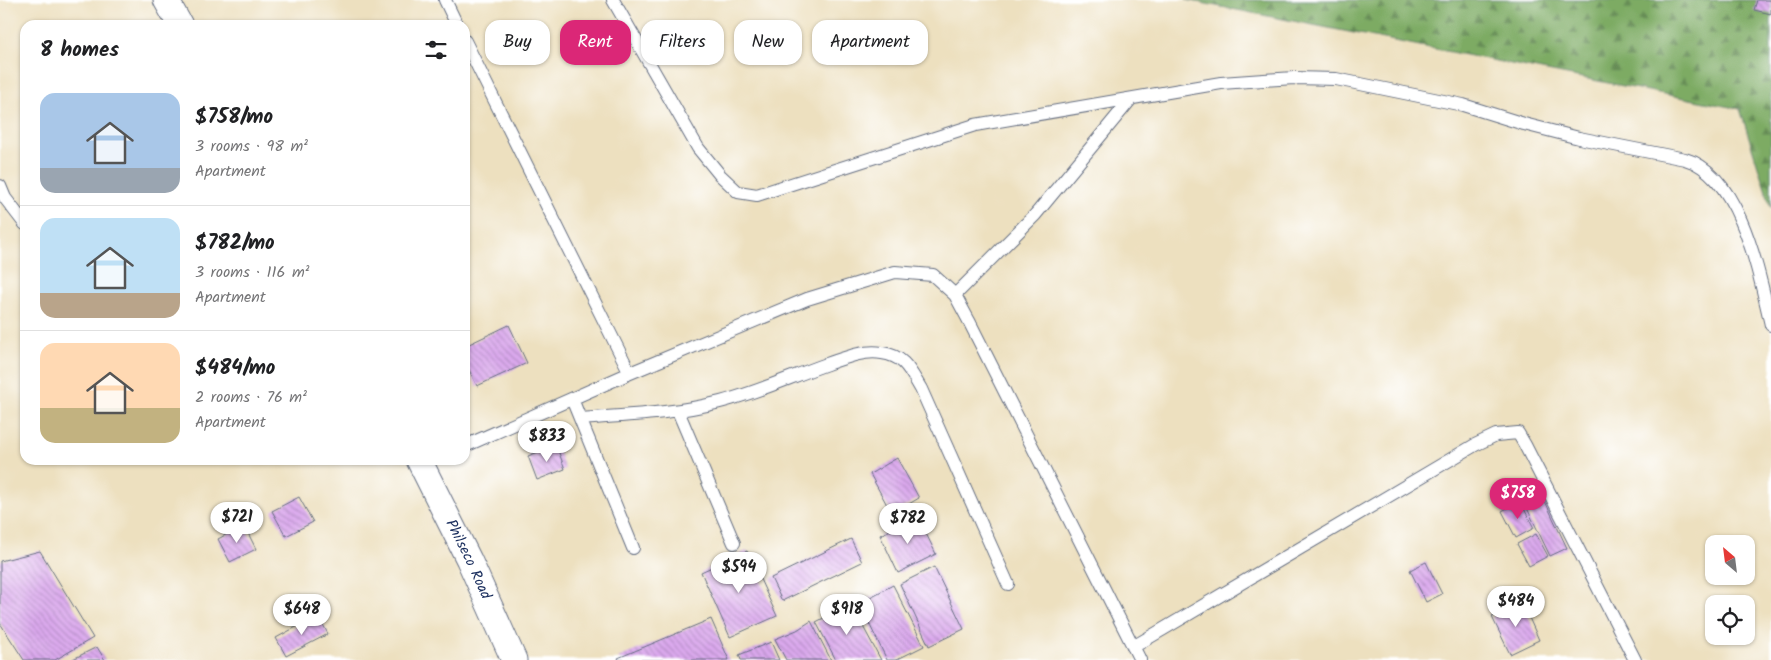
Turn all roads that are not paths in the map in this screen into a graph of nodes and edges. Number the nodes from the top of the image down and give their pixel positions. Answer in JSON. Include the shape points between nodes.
{"nodes":[{"id":1,"x":166,"y":0,"type":"edge"},
{"id":2,"x":444,"y":0,"type":"edge"},
{"id":3,"x":613,"y":0,"type":"edge"},
{"id":4,"x":177,"y":20,"type":"edge"},
{"id":5,"x":454,"y":20,"type":"edge"},
{"id":6,"x":470,"y":51,"type":"edge"},
{"id":7,"x":1131,"y":99,"type":"junction"},
{"id":8,"x":0,"y":186,"type":"edge"},
{"id":9,"x":20,"y":218,"type":"edge"},
{"id":10,"x":954,"y":295,"type":"junction"},
{"id":11,"x":1771,"y":325,"type":"edge"},
{"id":12,"x":630,"y":373,"type":"junction"},
{"id":13,"x":572,"y":399,"type":"junction"},
{"id":14,"x":678,"y":411,"type":"junction"},
{"id":15,"x":581,"y":419,"type":"junction"},
{"id":16,"x":470,"y":444,"type":"edge"},
{"id":17,"x":426,"y":465,"type":"edge"},
{"id":18,"x":734,"y":543,"type":"dead end"},
{"id":19,"x":632,"y":548,"type":"dead end"},
{"id":20,"x":1008,"y":584,"type":"dead end"},
{"id":21,"x":1133,"y":646,"type":"junction"},
{"id":22,"x":514,"y":660,"type":"edge"},
{"id":23,"x":1140,"y":660,"type":"edge"},
{"id":24,"x":1635,"y":660,"type":"edge"}],
"edges":[{"from":1,"to":4,"type":"street"},
{"from":2,"to":5,"type":"lane"},
{"from":3,"to":7,"type":"lane","via":[[698,148],[738,192],[757,195],[975,125]]},
{"from":6,"to":12,"type":"lane"},
{"from":7,"to":10,"type":"lane","via":[[1034,214]]},
{"from":7,"to":11,"type":"lane","via":[[1221,83],[1336,79],[1463,105],[1579,138],[1694,161],[1718,180],[1730,199],[1756,262]]},
{"from":8,"to":9,"type":"lane"},
{"from":10,"to":12,"type":"lane","via":[[933,275],[895,272],[806,299]]},
{"from":10,"to":21,"type":"lane"},
{"from":12,"to":13,"type":"lane"},
{"from":13,"to":15,"type":"lane"},
{"from":13,"to":16,"type":"lane"},
{"from":14,"to":15,"type":"lane"},
{"from":14,"to":18,"type":"lane"},
{"from":14,"to":20,"type":"lane","via":[[755,392],[863,352],[883,353],[903,361],[921,389]]},
{"from":15,"to":19,"type":"lane"},
{"from":17,"to":22,"type":"street","name":"Philseco Road"},
{"from":21,"to":23,"type":"lane"},
{"from":21,"to":24,"type":"lane","via":[[1475,445],[1496,435],[1518,433]]}]}
